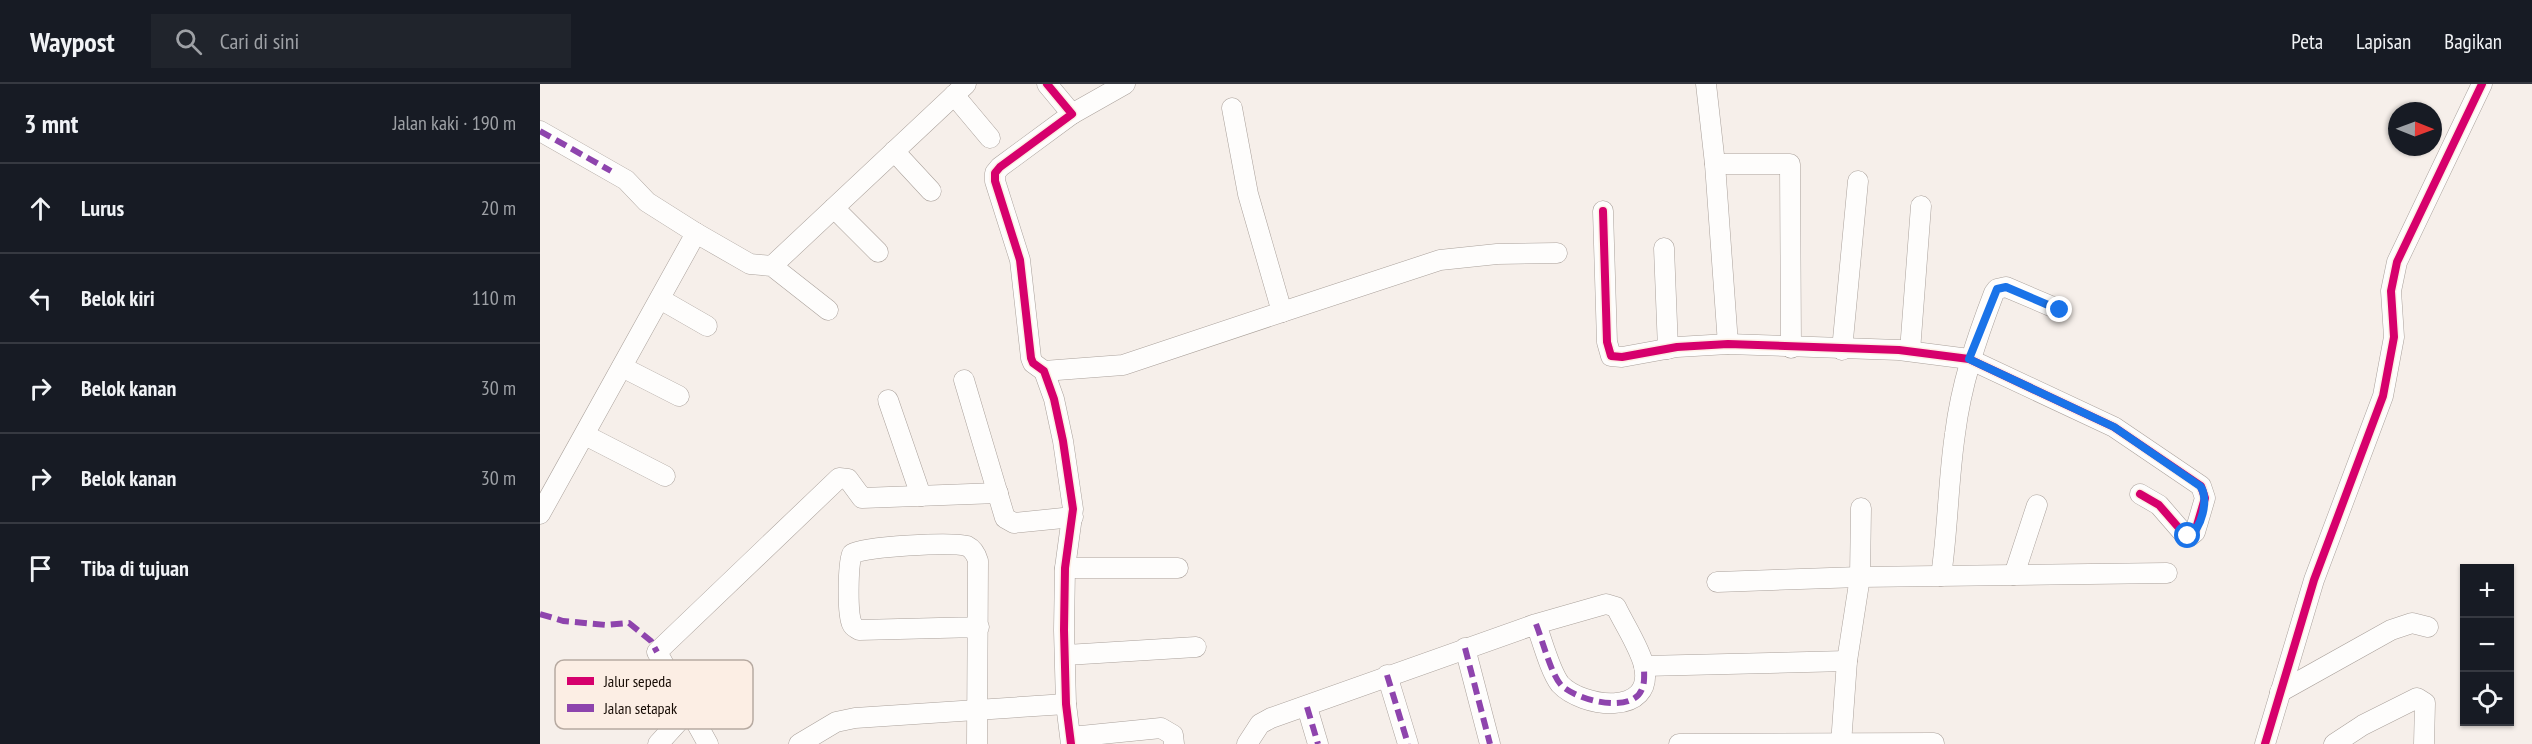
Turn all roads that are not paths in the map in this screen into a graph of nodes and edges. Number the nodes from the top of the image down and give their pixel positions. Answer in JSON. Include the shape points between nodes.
{"nodes":[{"id":1,"x":1047,"y":84,"type":"edge"},
{"id":2,"x":1125,"y":84,"type":"edge"},
{"id":3,"x":1706,"y":84,"type":"edge"},
{"id":4,"x":2482,"y":84,"type":"edge"},
{"id":5,"x":960,"y":89,"type":"edge"},
{"id":6,"x":1067,"y":108,"type":"junction"},
{"id":7,"x":1232,"y":108,"type":"dead end"},
{"id":8,"x":540,"y":131,"type":"edge"},
{"id":9,"x":990,"y":138,"type":"dead end"},
{"id":10,"x":894,"y":151,"type":"junction"},
{"id":11,"x":1715,"y":164,"type":"junction"},
{"id":12,"x":1858,"y":181,"type":"dead end"},
{"id":13,"x":931,"y":191,"type":"dead end"},
{"id":14,"x":1921,"y":206,"type":"dead end"},
{"id":15,"x":834,"y":208,"type":"junction"},
{"id":16,"x":1603,"y":212,"type":"dead end"},
{"id":17,"x":696,"y":233,"type":"junction"},
{"id":18,"x":1664,"y":248,"type":"dead end"},
{"id":19,"x":878,"y":252,"type":"dead end"},
{"id":20,"x":1557,"y":253,"type":"dead end"},
{"id":21,"x":772,"y":266,"type":"junction"},
{"id":22,"x":660,"y":299,"type":"junction"},
{"id":23,"x":828,"y":310,"type":"dead end"},
{"id":24,"x":2060,"y":310,"type":"dead end"},
{"id":25,"x":1282,"y":312,"type":"junction"},
{"id":26,"x":706,"y":326,"type":"dead end"},
{"id":27,"x":1728,"y":345,"type":"junction"},
{"id":28,"x":1791,"y":348,"type":"junction"},
{"id":29,"x":1668,"y":349,"type":"junction"},
{"id":30,"x":1842,"y":350,"type":"junction"},
{"id":31,"x":1910,"y":351,"type":"junction"},
{"id":32,"x":1969,"y":359,"type":"junction"},
{"id":33,"x":622,"y":367,"type":"junction"},
{"id":34,"x":1044,"y":371,"type":"junction"},
{"id":35,"x":964,"y":381,"type":"dead end"},
{"id":36,"x":679,"y":396,"type":"dead end"},
{"id":37,"x":888,"y":400,"type":"dead end"},
{"id":38,"x":585,"y":435,"type":"junction"},
{"id":39,"x":665,"y":476,"type":"dead end"},
{"id":40,"x":998,"y":493,"type":"junction"},
{"id":41,"x":2140,"y":494,"type":"dead end"},
{"id":42,"x":921,"y":496,"type":"junction"},
{"id":43,"x":2037,"y":505,"type":"dead end"},
{"id":44,"x":1861,"y":508,"type":"dead end"},
{"id":45,"x":540,"y":513,"type":"edge"},
{"id":46,"x":1073,"y":517,"type":"junction"},
{"id":47,"x":1065,"y":568,"type":"junction"},
{"id":48,"x":1178,"y":568,"type":"dead end"},
{"id":49,"x":2167,"y":573,"type":"dead end"},
{"id":50,"x":2014,"y":575,"type":"junction"},
{"id":51,"x":1941,"y":576,"type":"junction"},
{"id":52,"x":1860,"y":577,"type":"junction"},
{"id":53,"x":1717,"y":582,"type":"dead end"},
{"id":54,"x":1536,"y":624,"type":"junction"},
{"id":55,"x":979,"y":627,"type":"junction"},
{"id":56,"x":2428,"y":627,"type":"dead end"},
{"id":57,"x":1196,"y":647,"type":"dead end"},
{"id":58,"x":1465,"y":648,"type":"junction"},
{"id":59,"x":1066,"y":655,"type":"junction"},
{"id":60,"x":661,"y":660,"type":"edge"},
{"id":61,"x":1847,"y":661,"type":"junction"},
{"id":62,"x":1644,"y":666,"type":"junction"},
{"id":63,"x":1387,"y":675,"type":"junction"},
{"id":64,"x":2280,"y":692,"type":"junction"},
{"id":65,"x":1066,"y":704,"type":"junction"},
{"id":66,"x":1306,"y":707,"type":"junction"},
{"id":67,"x":979,"y":709,"type":"junction"},
{"id":68,"x":672,"y":729,"type":"edge"},
{"id":69,"x":700,"y":729,"type":"edge"},
{"id":70,"x":1071,"y":740,"type":"edge"},
{"id":71,"x":1841,"y":743,"type":"edge"},
{"id":72,"x":1934,"y":743,"type":"edge"},
{"id":73,"x":658,"y":744,"type":"edge"},
{"id":74,"x":708,"y":744,"type":"edge"},
{"id":75,"x":799,"y":744,"type":"edge"},
{"id":76,"x":977,"y":744,"type":"edge"},
{"id":77,"x":1174,"y":744,"type":"edge"},
{"id":78,"x":1247,"y":744,"type":"edge"},
{"id":79,"x":1317,"y":744,"type":"edge"},
{"id":80,"x":1407,"y":744,"type":"edge"},
{"id":81,"x":1490,"y":744,"type":"edge"},
{"id":82,"x":1679,"y":744,"type":"edge"},
{"id":83,"x":2265,"y":744,"type":"edge"},
{"id":84,"x":2334,"y":744,"type":"edge"},
{"id":85,"x":2424,"y":744,"type":"edge"}],
"edges":[{"from":1,"to":6,"type":"street"},
{"from":2,"to":6,"type":"street"},
{"from":3,"to":11,"type":"street"},
{"from":4,"to":64,"type":"street","via":[[2397,262],[2391,291],[2394,337],[2382,396],[2367,444],[2338,511]]},
{"from":5,"to":9,"type":"street"},
{"from":5,"to":10,"type":"street"},
{"from":6,"to":34,"type":"street","via":[[996,173],[995,181],[1020,260],[1031,358]]},
{"from":7,"to":25,"type":"street","via":[[1248,194]]},
{"from":8,"to":17,"type":"street","via":[[626,180],[647,202]]},
{"from":10,"to":13,"type":"street"},
{"from":10,"to":15,"type":"street"},
{"from":11,"to":27,"type":"street"},
{"from":11,"to":28,"type":"street","via":[[1790,164]]},
{"from":12,"to":30,"type":"street"},
{"from":14,"to":31,"type":"street"},
{"from":15,"to":19,"type":"street"},
{"from":15,"to":21,"type":"street"},
{"from":16,"to":29,"type":"street","via":[[1609,355],[1622,357]]},
{"from":17,"to":21,"type":"street","via":[[750,264]]},
{"from":17,"to":22,"type":"street"},
{"from":18,"to":29,"type":"street"},
{"from":20,"to":25,"type":"street","via":[[1440,260]]},
{"from":21,"to":23,"type":"street"},
{"from":22,"to":26,"type":"street"},
{"from":22,"to":33,"type":"street"},
{"from":24,"to":32,"type":"street","via":[[2006,287],[1997,289]]},
{"from":25,"to":34,"type":"street","via":[[1123,365]]},
{"from":27,"to":28,"type":"street"},
{"from":27,"to":29,"type":"street"},
{"from":28,"to":30,"type":"street"},
{"from":30,"to":31,"type":"street"},
{"from":31,"to":32,"type":"street"},
{"from":32,"to":41,"type":"street","via":[[2114,427],[2200,486],[2205,498],[2194,532],[2185,535],[2159,505]]},
{"from":32,"to":51,"type":"street","via":[[1955,433]]},
{"from":33,"to":36,"type":"street"},
{"from":33,"to":38,"type":"street"},
{"from":34,"to":46,"type":"street","via":[[1064,441]]},
{"from":35,"to":40,"type":"street"},
{"from":37,"to":42,"type":"street"},
{"from":38,"to":39,"type":"street"},
{"from":38,"to":45,"type":"street"},
{"from":40,"to":42,"type":"street"},
{"from":40,"to":46,"type":"street","via":[[1008,521]]},
{"from":42,"to":60,"type":"street","via":[[862,498],[848,479],[839,478],[657,652]]},
{"from":43,"to":50,"type":"street"},
{"from":44,"to":52,"type":"street"},
{"from":46,"to":47,"type":"street"},
{"from":47,"to":48,"type":"street"},
{"from":47,"to":59,"type":"street"},
{"from":49,"to":50,"type":"street"},
{"from":50,"to":51,"type":"street"},
{"from":51,"to":52,"type":"street"},
{"from":52,"to":53,"type":"street"},
{"from":52,"to":61,"type":"street"},
{"from":54,"to":58,"type":"street"},
{"from":54,"to":62,"type":"street","via":[[1611,604],[1616,607]]},
{"from":54,"to":62,"type":"street","via":[[1558,679],[1576,694],[1594,701],[1632,700],[1643,689]]},
{"from":55,"to":55,"type":"street","via":[[976,556],[970,547],[890,547],[852,555],[849,582],[854,627],[866,632]]},
{"from":55,"to":67,"type":"street"},
{"from":56,"to":64,"type":"street","via":[[2412,623],[2391,630]]},
{"from":57,"to":59,"type":"street"},
{"from":58,"to":63,"type":"street"},
{"from":58,"to":81,"type":"street"},
{"from":59,"to":65,"type":"street"},
{"from":61,"to":62,"type":"street"},
{"from":61,"to":71,"type":"street"},
{"from":63,"to":66,"type":"street"},
{"from":63,"to":80,"type":"street"},
{"from":64,"to":83,"type":"street"},
{"from":65,"to":67,"type":"street"},
{"from":65,"to":70,"type":"street"},
{"from":66,"to":78,"type":"street","via":[[1260,724]]},
{"from":66,"to":79,"type":"street"},
{"from":67,"to":75,"type":"street","via":[[855,718],[836,722]]},
{"from":67,"to":76,"type":"street"},
{"from":68,"to":73,"type":"street"},
{"from":69,"to":74,"type":"street"},
{"from":70,"to":77,"type":"street","via":[[1161,728],[1173,735]]},
{"from":71,"to":72,"type":"street"},
{"from":71,"to":82,"type":"street"},
{"from":84,"to":85,"type":"street","via":[[2417,698],[2425,703]]}]}
